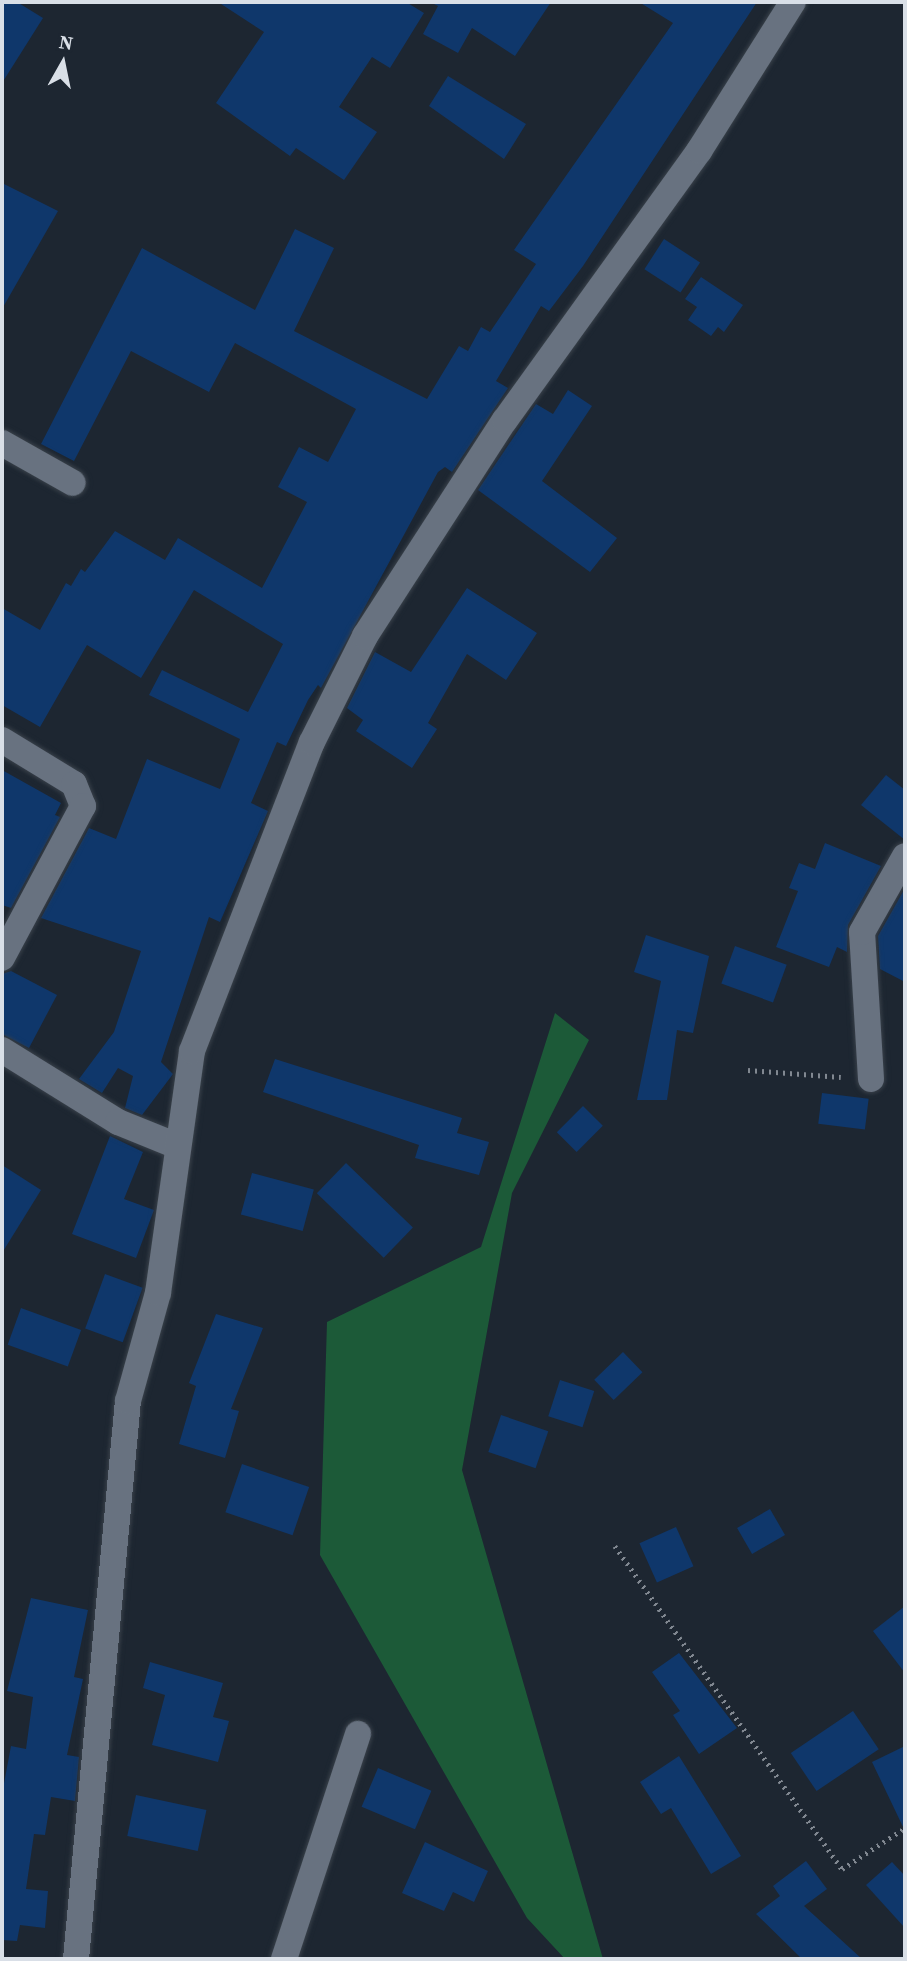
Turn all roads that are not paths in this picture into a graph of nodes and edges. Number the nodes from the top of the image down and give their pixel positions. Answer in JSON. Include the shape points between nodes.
{"nodes":[{"id":1,"x":793,"y":2,"type":"edge"},
{"id":2,"x":2,"y":443,"type":"edge"},
{"id":3,"x":73,"y":483,"type":"dead end"},
{"id":4,"x":2,"y":740,"type":"edge"},
{"id":5,"x":905,"y":856,"type":"edge"},
{"id":6,"x":2,"y":958,"type":"edge"},
{"id":7,"x":2,"y":1050,"type":"edge"},
{"id":8,"x":871,"y":1079,"type":"road end"},
{"id":9,"x":175,"y":1145,"type":"junction"},
{"id":10,"x":358,"y":1734,"type":"dead end"},
{"id":11,"x":76,"y":1959,"type":"edge"},
{"id":12,"x":284,"y":1959,"type":"edge"}],
"edges":[{"from":1,"to":9,"type":"street","via":[[699,151],[505,420],[365,636],[312,742],[192,1051]]},
{"from":2,"to":3,"type":"street"},
{"from":4,"to":6,"type":"street","via":[[74,784],[83,806]]},
{"from":5,"to":8,"type":"street","via":[[862,932]]},
{"from":7,"to":9,"type":"street","via":[[118,1122]]},
{"from":9,"to":11,"type":"street","via":[[158,1293],[128,1401]]},
{"from":10,"to":12,"type":"street"}]}
